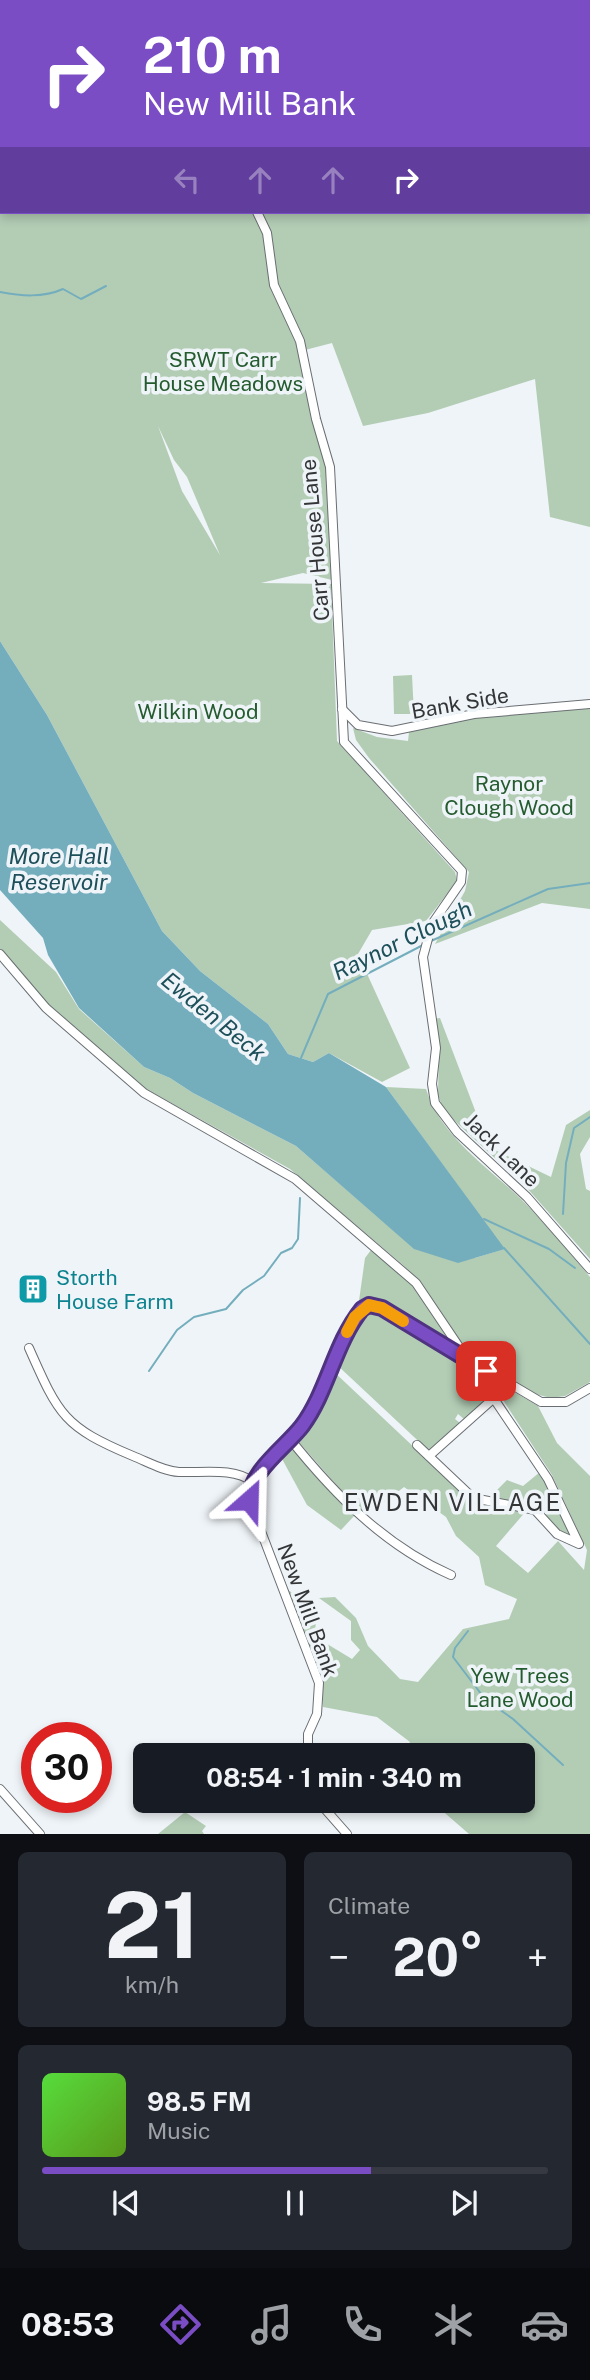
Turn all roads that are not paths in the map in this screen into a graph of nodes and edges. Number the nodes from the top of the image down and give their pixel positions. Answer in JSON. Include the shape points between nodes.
{"nodes":[{"id":1,"x":258,"y":214,"type":"edge"},
{"id":2,"x":590,"y":704,"type":"edge"},
{"id":3,"x":342,"y":709,"type":"junction"},
{"id":4,"x":428,"y":936,"type":"joint"},
{"id":5,"x":0,"y":954,"type":"edge"},
{"id":6,"x":590,"y":1269,"type":"edge"},
{"id":7,"x":29,"y":1348,"type":"dead end"},
{"id":8,"x":468,"y":1360,"type":"junction"},
{"id":9,"x":590,"y":1388,"type":"edge"},
{"id":10,"x":494,"y":1398,"type":"junction"},
{"id":11,"x":290,"y":1439,"type":"junction"},
{"id":12,"x":416,"y":1445,"type":"dead end"},
{"id":13,"x":429,"y":1456,"type":"junction"},
{"id":14,"x":253,"y":1482,"type":"junction"},
{"id":15,"x":451,"y":1576,"type":"dead end"},
{"id":16,"x":308,"y":1743,"type":"edge"},
{"id":17,"x":0,"y":1789,"type":"edge"},
{"id":18,"x":329,"y":1813,"type":"edge"},
{"id":19,"x":40,"y":1834,"type":"edge"},
{"id":20,"x":347,"y":1834,"type":"edge"}],
"edges":[{"from":1,"to":3,"type":"street","name":"Carr House Lane","via":[[267,233],[274,285],[300,341],[330,467]]},
{"from":2,"to":3,"type":"street","name":"Bank Side","via":[[474,714],[392,731],[358,725]]},
{"from":3,"to":4,"type":"street","name":"Carr House Lane","via":[[346,745],[462,871],[461,882]]},
{"from":4,"to":6,"type":"street","name":"Jack Lane","via":[[423,957],[436,1048],[435,1103],[457,1132],[527,1197]]},
{"from":5,"to":8,"type":"street","via":[[46,1007],[144,1093],[295,1179],[384,1254],[416,1283]]},
{"from":7,"to":14,"type":"street","via":[[52,1401],[80,1432],[163,1468],[224,1473]]},
{"from":8,"to":9,"type":"street","via":[[548,1404],[576,1399]]},
{"from":8,"to":10,"type":"street"},
{"from":8,"to":11,"type":"street","via":[[382,1308],[369,1305],[355,1317],[314,1407]]},
{"from":10,"to":13,"type":"street"},
{"from":10,"to":13,"type":"street","via":[[548,1479],[579,1544],[557,1534],[535,1510],[474,1498]]},
{"from":11,"to":14,"type":"street"},
{"from":11,"to":15,"type":"street","via":[[363,1518],[421,1562]]},
{"from":12,"to":13,"type":"street"},
{"from":14,"to":16,"type":"street","name":"New Mill Bank","via":[[249,1500],[319,1683],[317,1714]]},
{"from":17,"to":19,"type":"street"},
{"from":18,"to":20,"type":"street"}]}
